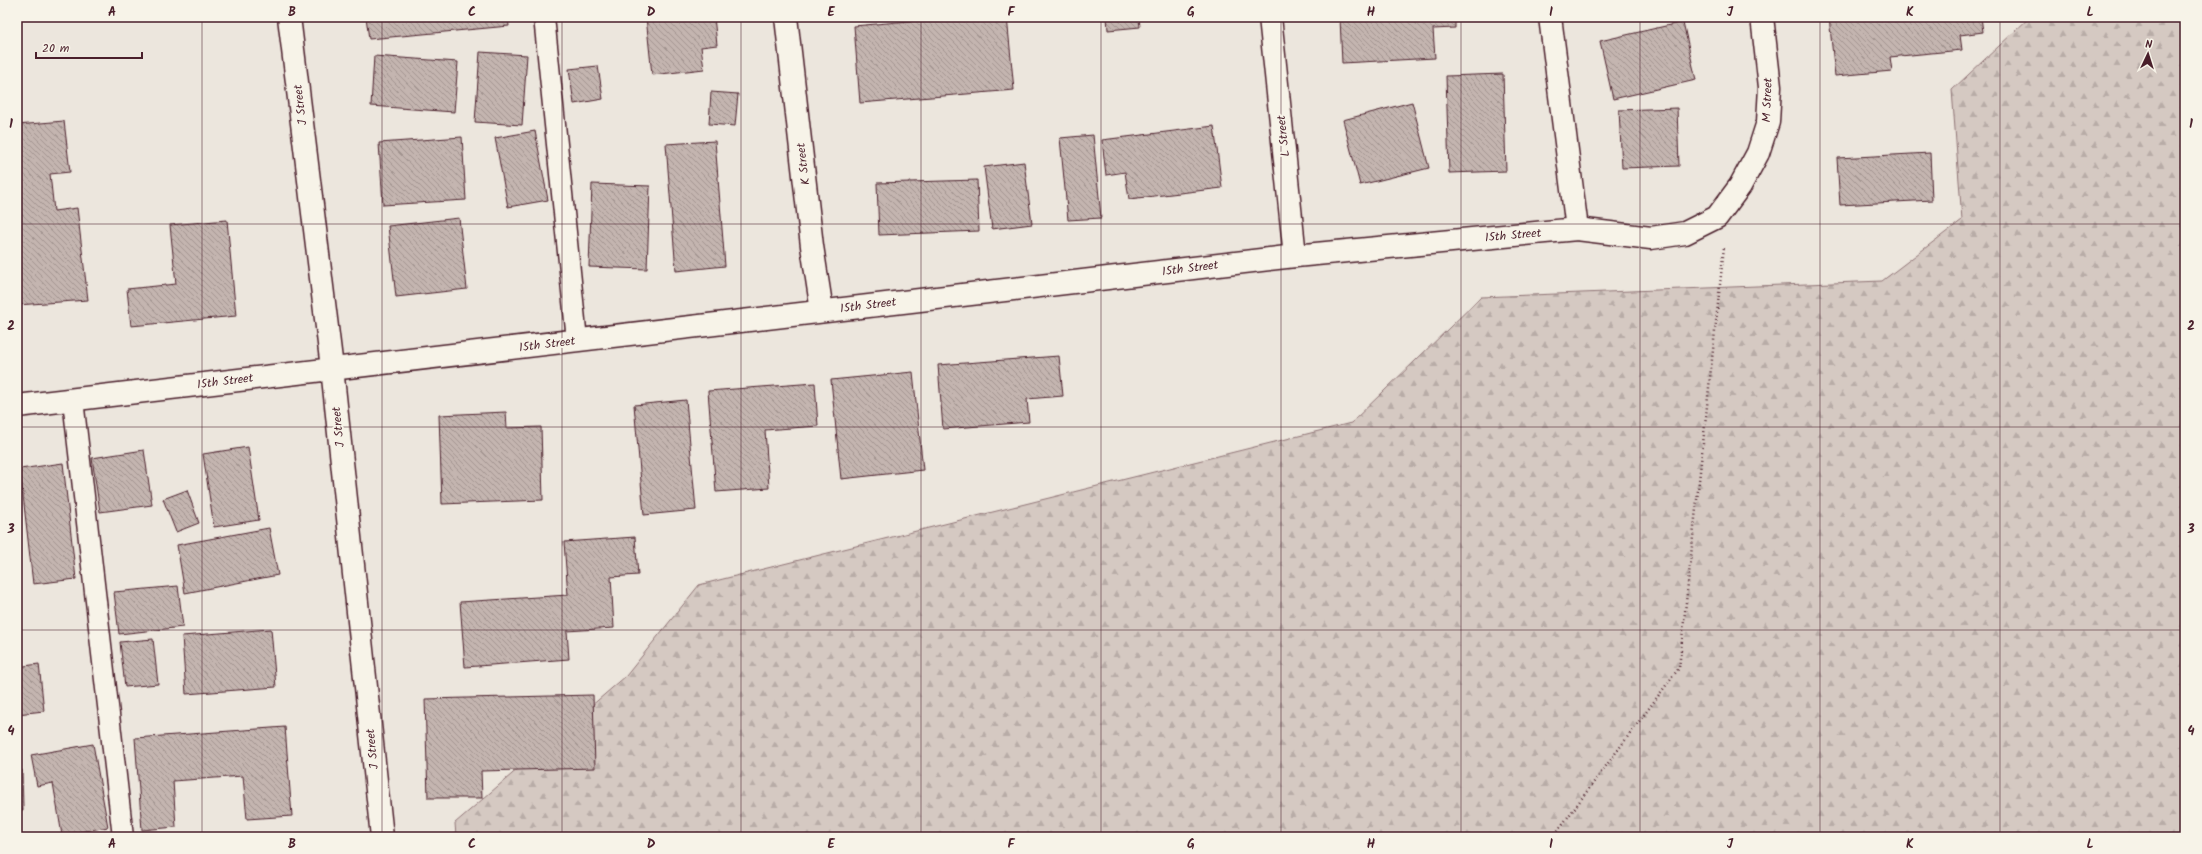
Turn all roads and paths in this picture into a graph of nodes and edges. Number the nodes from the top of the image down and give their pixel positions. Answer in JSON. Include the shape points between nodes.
{"nodes":[{"id":1,"x":289,"y":17,"type":"edge"},
{"id":2,"x":544,"y":17,"type":"edge"},
{"id":3,"x":786,"y":17,"type":"edge"},
{"id":4,"x":1270,"y":17,"type":"edge"},
{"id":5,"x":1550,"y":17,"type":"edge"},
{"id":6,"x":1762,"y":17,"type":"edge"},
{"id":7,"x":1718,"y":217,"type":"junction"},
{"id":8,"x":1577,"y":229,"type":"junction"},
{"id":9,"x":1295,"y":256,"type":"junction"},
{"id":10,"x":822,"y":311,"type":"junction"},
{"id":11,"x":577,"y":340,"type":"junction"},
{"id":12,"x":332,"y":368,"type":"junction"},
{"id":13,"x":73,"y":400,"type":"junction"},
{"id":14,"x":17,"y":406,"type":"edge"},
{"id":15,"x":123,"y":837,"type":"edge"},
{"id":16,"x":382,"y":837,"type":"edge"},
{"id":17,"x":1554,"y":837,"type":"edge"}],
"edges":[{"from":1,"to":12,"type":"street","name":"J Street"},
{"from":2,"to":11,"type":"lane"},
{"from":3,"to":10,"type":"street","name":"K Street","via":[[812,246]]},
{"from":4,"to":9,"type":"street","name":"L Street"},
{"from":5,"to":8,"type":"street"},
{"from":6,"to":7,"type":"street","name":"M Street","via":[[1770,87],[1768,122],[1758,153],[1740,186]]},
{"from":7,"to":8,"type":"street","name":"15th Street","via":[[1685,233],[1651,238]]},
{"from":7,"to":17,"type":"path","via":[[1726,235],[1679,668]]},
{"from":8,"to":9,"type":"street","name":"15th Street"},
{"from":9,"to":10,"type":"street","name":"15th Street"},
{"from":10,"to":11,"type":"street","name":"15th Street"},
{"from":11,"to":12,"type":"street","name":"15th Street"},
{"from":12,"to":13,"type":"street","name":"15th Street"},
{"from":12,"to":16,"type":"street","name":"J Street"},
{"from":13,"to":14,"type":"street","name":"15th Street"},
{"from":13,"to":15,"type":"lane"}]}
